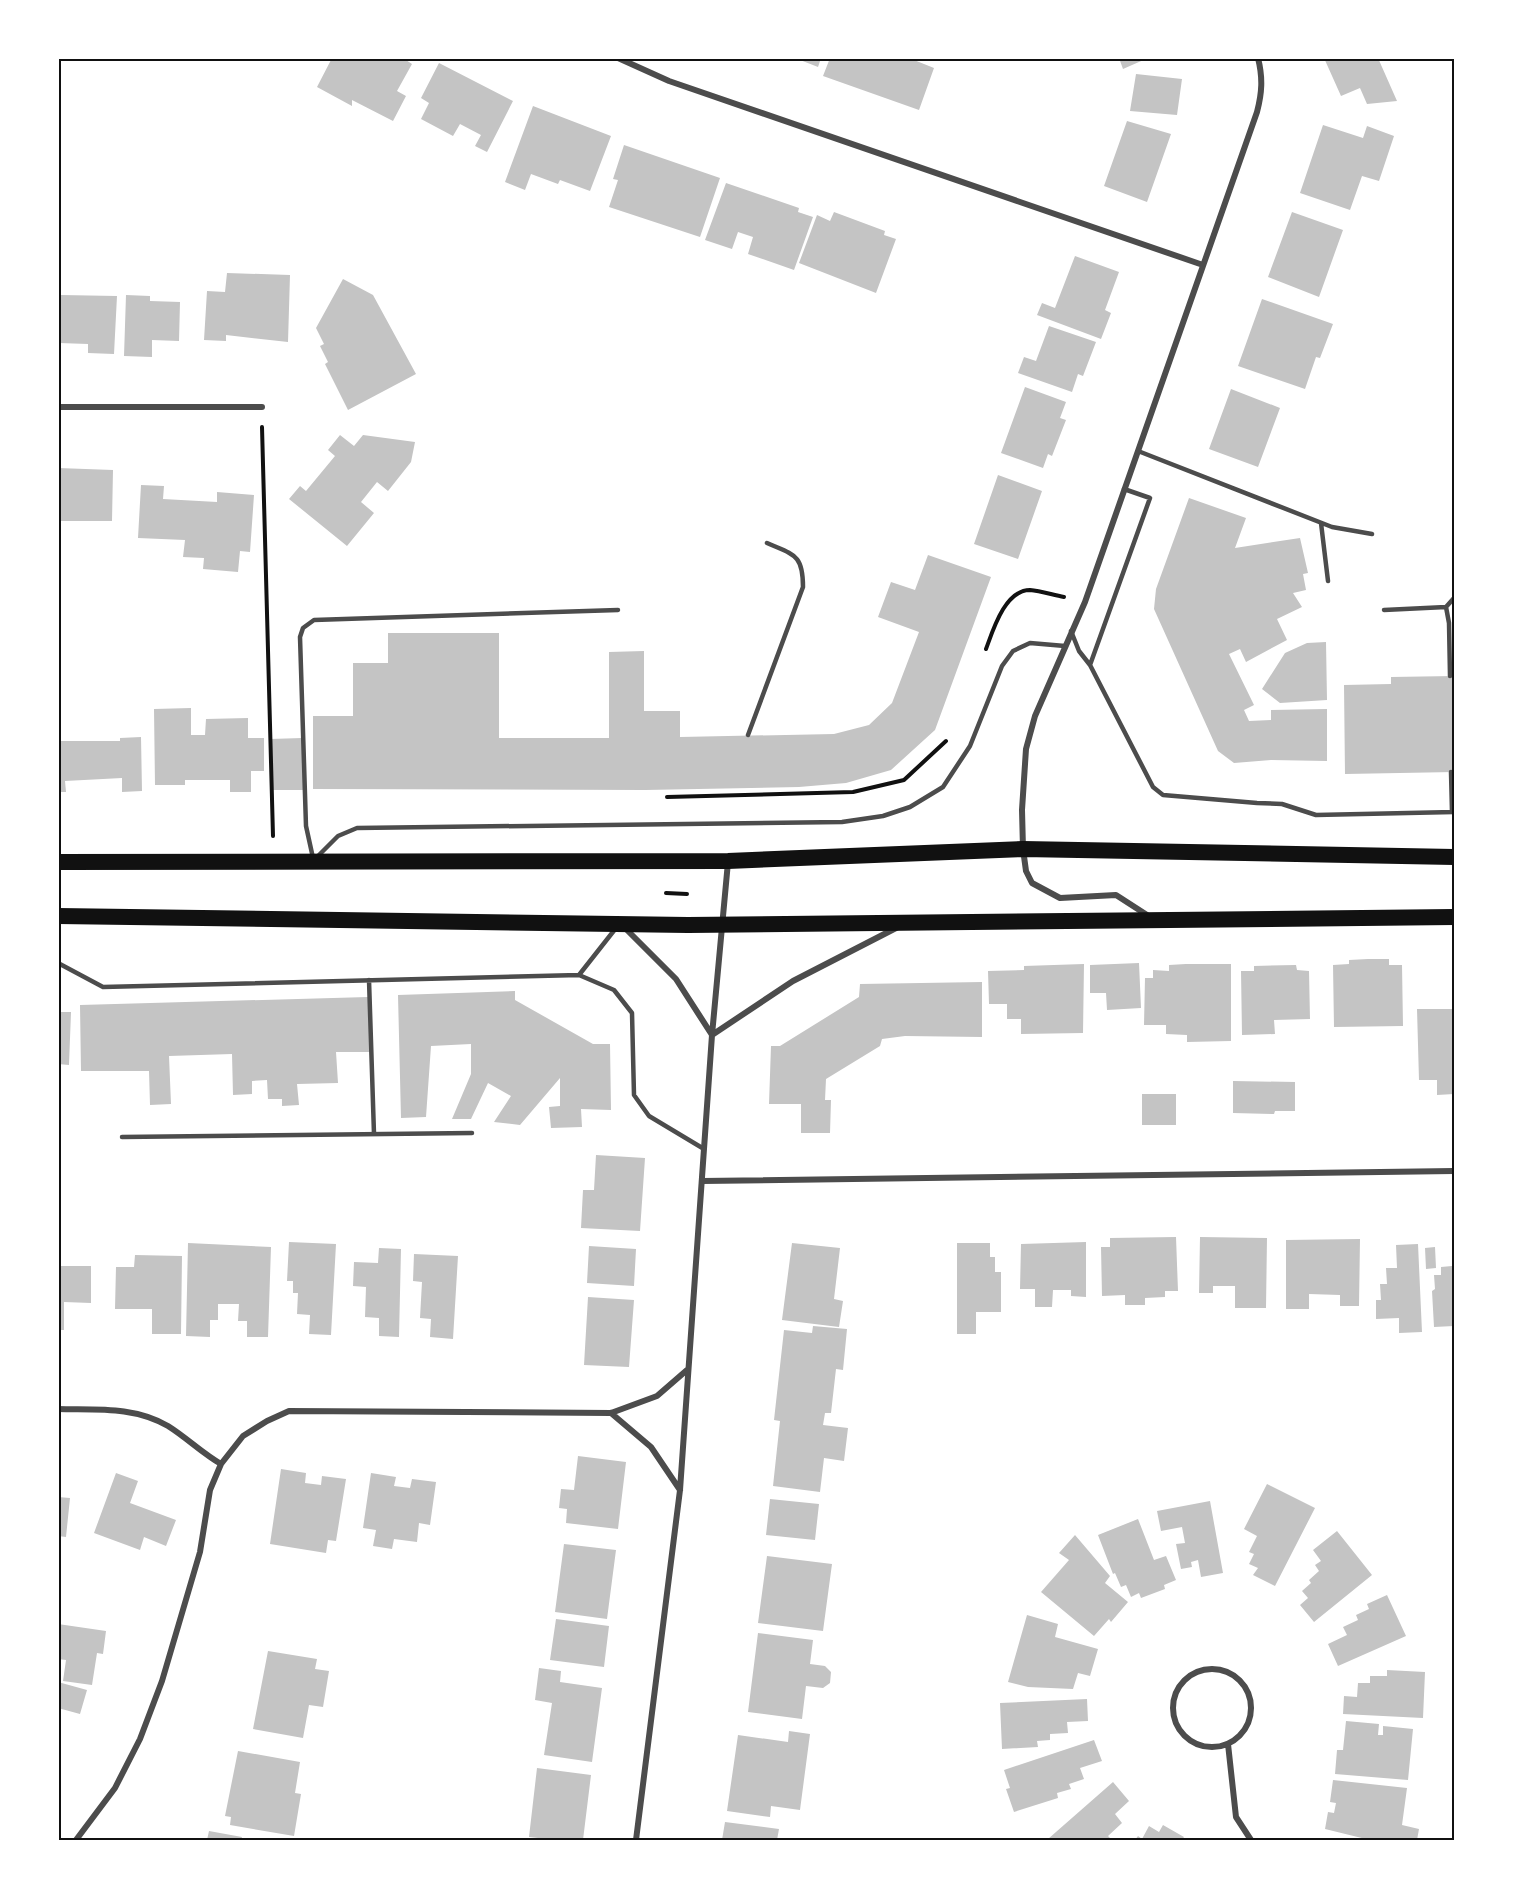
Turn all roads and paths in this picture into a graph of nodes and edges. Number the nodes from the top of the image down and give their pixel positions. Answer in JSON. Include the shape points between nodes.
{"nodes":[{"id":1,"x":618,"y":58,"type":"edge"},
{"id":2,"x":1258,"y":58,"type":"edge"},
{"id":3,"x":1203,"y":265,"type":"junction"},
{"id":4,"x":58,"y":407,"type":"edge"},
{"id":5,"x":262,"y":407,"type":"joint"},
{"id":6,"x":1138,"y":451,"type":"junction"},
{"id":7,"x":1124,"y":489,"type":"junction"},
{"id":8,"x":1321,"y":523,"type":"junction"},
{"id":9,"x":1372,"y":534,"type":"dead end"},
{"id":10,"x":767,"y":543,"type":"dead end"},
{"id":11,"x":1328,"y":581,"type":"dead end"},
{"id":12,"x":1455,"y":598,"type":"edge"},
{"id":13,"x":1085,"y":602,"type":"junction"},
{"id":14,"x":1446,"y":607,"type":"junction"},
{"id":15,"x":618,"y":610,"type":"dead end"},
{"id":16,"x":1384,"y":610,"type":"dead end"},
{"id":17,"x":1071,"y":631,"type":"junction"},
{"id":18,"x":1065,"y":646,"type":"junction"},
{"id":19,"x":984,"y":652,"type":"dead end"},
{"id":20,"x":1090,"y":665,"type":"junction"},
{"id":21,"x":1450,"y":676,"type":"dead end"},
{"id":22,"x":748,"y":735,"type":"dead end"},
{"id":23,"x":951,"y":735,"type":"dead end"},
{"id":24,"x":1451,"y":772,"type":"dead end"},
{"id":25,"x":667,"y":797,"type":"dead end"},
{"id":26,"x":1453,"y":812,"type":"edge"},
{"id":27,"x":1023,"y":849,"type":"junction"},
{"id":28,"x":1455,"y":857,"type":"edge"},
{"id":29,"x":274,"y":861,"type":"junction"},
{"id":30,"x":313,"y":861,"type":"junction"},
{"id":31,"x":728,"y":861,"type":"junction"},
{"id":32,"x":58,"y":862,"type":"edge"},
{"id":33,"x":666,"y":893,"type":"dead end"},
{"id":34,"x":687,"y":894,"type":"dead end"},
{"id":35,"x":58,"y":916,"type":"edge"},
{"id":36,"x":1455,"y":917,"type":"edge"},
{"id":37,"x":1155,"y":921,"type":"junction"},
{"id":38,"x":620,"y":923,"type":"junction"},
{"id":39,"x":722,"y":924,"type":"junction"},
{"id":40,"x":905,"y":924,"type":"junction"},
{"id":41,"x":58,"y":963,"type":"edge"},
{"id":42,"x":579,"y":975,"type":"junction"},
{"id":43,"x":369,"y":980,"type":"junction"},
{"id":44,"x":712,"y":1035,"type":"junction"},
{"id":45,"x":472,"y":1133,"type":"dead end"},
{"id":46,"x":374,"y":1134,"type":"junction"},
{"id":47,"x":122,"y":1137,"type":"dead end"},
{"id":48,"x":704,"y":1149,"type":"junction"},
{"id":49,"x":1455,"y":1171,"type":"edge"},
{"id":50,"x":702,"y":1181,"type":"junction"},
{"id":51,"x":687,"y":1370,"type":"junction"},
{"id":52,"x":58,"y":1409,"type":"edge"},
{"id":53,"x":611,"y":1413,"type":"junction"},
{"id":54,"x":221,"y":1464,"type":"junction"},
{"id":55,"x":680,"y":1490,"type":"junction"},
{"id":56,"x":1228,"y":1744,"type":"junction"},
{"id":57,"x":76,"y":1840,"type":"edge"},
{"id":58,"x":636,"y":1840,"type":"edge"},
{"id":59,"x":1251,"y":1840,"type":"edge"}],
"edges":[{"from":1,"to":3,"type":"street","via":[[669,81]]},
{"from":2,"to":3,"type":"street","via":[[1262,92],[1257,112]]},
{"from":3,"to":6,"type":"street"},
{"from":4,"to":5,"type":"street"},
{"from":5,"to":29,"type":"path"},
{"from":6,"to":7,"type":"street"},
{"from":6,"to":8,"type":"lane"},
{"from":7,"to":13,"type":"street"},
{"from":7,"to":20,"type":"lane","via":[[1150,498]]},
{"from":8,"to":9,"type":"lane"},
{"from":8,"to":11,"type":"lane"},
{"from":10,"to":22,"type":"lane","via":[[794,555],[803,569],[804,587]]},
{"from":12,"to":14,"type":"lane"},
{"from":13,"to":17,"type":"street"},
{"from":13,"to":19,"type":"path","via":[[1028,590],[1001,611]]},
{"from":14,"to":16,"type":"lane"},
{"from":14,"to":21,"type":"lane"},
{"from":15,"to":30,"type":"lane","via":[[314,620],[303,627],[300,637],[306,826]]},
{"from":17,"to":18,"type":"street"},
{"from":17,"to":20,"type":"lane"},
{"from":18,"to":27,"type":"street","via":[[1035,716],[1026,749]]},
{"from":18,"to":30,"type":"lane","via":[[1030,643],[1013,651],[1002,666],[970,746],[943,787],[910,807],[884,816],[842,822],[357,828],[338,836]]},
{"from":20,"to":26,"type":"lane","via":[[1153,787],[1163,795],[1282,804],[1316,815]]},
{"from":23,"to":25,"type":"path","via":[[904,780],[863,790]]},
{"from":24,"to":26,"type":"lane"},
{"from":27,"to":28,"type":"highway"},
{"from":27,"to":31,"type":"highway"},
{"from":27,"to":37,"type":"street","via":[[1026,871],[1032,883],[1043,890],[1060,898],[1116,895]]},
{"from":29,"to":30,"type":"highway"},
{"from":29,"to":32,"type":"highway"},
{"from":30,"to":31,"type":"highway"},
{"from":31,"to":39,"type":"street"},
{"from":33,"to":34,"type":"path"},
{"from":35,"to":38,"type":"highway"},
{"from":36,"to":37,"type":"highway"},
{"from":37,"to":40,"type":"highway"},
{"from":38,"to":39,"type":"highway"},
{"from":38,"to":42,"type":"lane"},
{"from":38,"to":44,"type":"street","via":[[676,979]]},
{"from":39,"to":40,"type":"highway"},
{"from":39,"to":44,"type":"street"},
{"from":40,"to":44,"type":"street","via":[[793,981]]},
{"from":41,"to":43,"type":"lane","via":[[103,987]]},
{"from":42,"to":43,"type":"lane"},
{"from":42,"to":48,"type":"lane","via":[[614,990],[632,1013],[634,1095],[649,1116]]},
{"from":43,"to":46,"type":"lane"},
{"from":44,"to":48,"type":"street"},
{"from":45,"to":46,"type":"lane"},
{"from":46,"to":47,"type":"lane"},
{"from":48,"to":50,"type":"street"},
{"from":49,"to":50,"type":"street"},
{"from":50,"to":51,"type":"street"},
{"from":51,"to":53,"type":"street","via":[[657,1396]]},
{"from":51,"to":55,"type":"street"},
{"from":52,"to":54,"type":"street","via":[[126,1411],[150,1418]]},
{"from":53,"to":54,"type":"street","via":[[289,1411],[243,1436]]},
{"from":53,"to":55,"type":"street","via":[[651,1447]]},
{"from":54,"to":57,"type":"street","via":[[210,1490],[200,1552],[162,1681],[140,1739],[115,1788]]},
{"from":55,"to":58,"type":"street"},
{"from":56,"to":56,"type":"street","via":[[1238,1738],[1251,1716],[1248,1692],[1241,1681],[1220,1669],[1195,1672],[1176,1691],[1174,1718],[1179,1731],[1201,1746]]},
{"from":56,"to":59,"type":"street","via":[[1236,1817]]}]}
